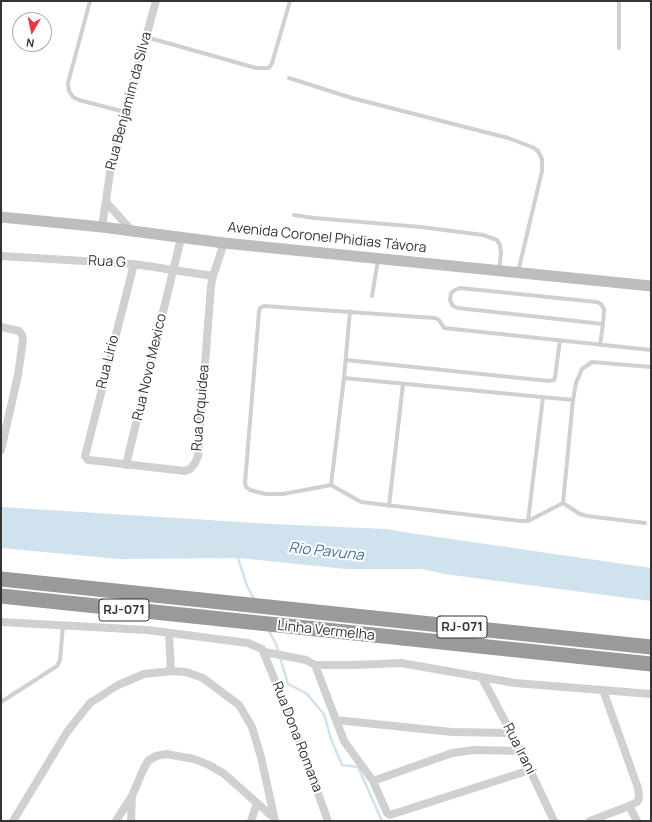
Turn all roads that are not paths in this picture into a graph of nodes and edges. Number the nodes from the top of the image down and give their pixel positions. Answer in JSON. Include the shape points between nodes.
{"nodes":[{"id":1,"x":90,"y":1,"type":"edge"},
{"id":2,"x":156,"y":1,"type":"edge"},
{"id":3,"x":290,"y":1,"type":"edge"},
{"id":4,"x":619,"y":1,"type":"edge"},
{"id":5,"x":146,"y":37,"type":"junction"},
{"id":6,"x":619,"y":48,"type":"dead end"},
{"id":7,"x":289,"y":78,"type":"dead end"},
{"id":8,"x":125,"y":112,"type":"junction"},
{"id":9,"x":106,"y":202,"type":"junction"},
{"id":10,"x":294,"y":215,"type":"dead end"},
{"id":11,"x":1,"y":217,"type":"edge"},
{"id":12,"x":102,"y":227,"type":"junction"},
{"id":13,"x":132,"y":230,"type":"junction"},
{"id":14,"x":180,"y":238,"type":"junction"},
{"id":15,"x":224,"y":243,"type":"junction"},
{"id":16,"x":1,"y":256,"type":"edge"},
{"id":17,"x":378,"y":258,"type":"junction"},
{"id":18,"x":134,"y":264,"type":"junction"},
{"id":19,"x":173,"y":269,"type":"junction"},
{"id":20,"x":499,"y":270,"type":"junction"},
{"id":21,"x":518,"y":272,"type":"junction"},
{"id":22,"x":213,"y":276,"type":"junction"},
{"id":23,"x":651,"y":286,"type":"edge"},
{"id":24,"x":372,"y":296,"type":"dead end"},
{"id":25,"x":350,"y":312,"type":"junction"},
{"id":26,"x":603,"y":324,"type":"junction"},
{"id":27,"x":1,"y":327,"type":"edge"},
{"id":28,"x":560,"y":340,"type":"junction"},
{"id":29,"x":600,"y":345,"type":"junction"},
{"id":30,"x":651,"y":350,"type":"edge"},
{"id":31,"x":346,"y":360,"type":"junction"},
{"id":32,"x":651,"y":367,"type":"edge"},
{"id":33,"x":344,"y":378,"type":"junction"},
{"id":34,"x":403,"y":384,"type":"junction"},
{"id":35,"x":543,"y":397,"type":"junction"},
{"id":36,"x":573,"y":400,"type":"junction"},
{"id":37,"x":1,"y":450,"type":"edge"},
{"id":38,"x":88,"y":460,"type":"joint"},
{"id":39,"x":126,"y":464,"type":"junction"},
{"id":40,"x":331,"y":485,"type":"junction"},
{"id":41,"x":563,"y":504,"type":"junction"},
{"id":42,"x":389,"y":506,"type":"junction"},
{"id":43,"x":528,"y":521,"type":"junction"},
{"id":44,"x":645,"y":522,"type":"dead end"},
{"id":45,"x":1,"y":579,"type":"edge"},
{"id":46,"x":1,"y":596,"type":"edge"},
{"id":47,"x":1,"y":622,"type":"edge"},
{"id":48,"x":62,"y":626,"type":"junction"},
{"id":49,"x":169,"y":634,"type":"junction"},
{"id":50,"x":651,"y":647,"type":"edge"},
{"id":51,"x":269,"y":653,"type":"junction"},
{"id":52,"x":651,"y":664,"type":"edge"},
{"id":53,"x":315,"y":665,"type":"junction"},
{"id":54,"x":171,"y":671,"type":"junction"},
{"id":55,"x":482,"y":678,"type":"junction"},
{"id":56,"x":603,"y":690,"type":"junction"},
{"id":57,"x":651,"y":694,"type":"edge"},
{"id":58,"x":1,"y":702,"type":"edge"},
{"id":59,"x":336,"y":720,"type":"junction"},
{"id":60,"x":511,"y":734,"type":"junction"},
{"id":61,"x":521,"y":752,"type":"junction"},
{"id":62,"x":530,"y":770,"type":"junction"},
{"id":63,"x":373,"y":781,"type":"junction"},
{"id":64,"x":132,"y":796,"type":"junction"},
{"id":65,"x":257,"y":803,"type":"junction"},
{"id":66,"x":629,"y":806,"type":"junction"},
{"id":67,"x":274,"y":819,"type":"edge"},
{"id":68,"x":13,"y":821,"type":"edge"},
{"id":69,"x":116,"y":821,"type":"edge"},
{"id":70,"x":131,"y":821,"type":"edge"},
{"id":71,"x":251,"y":821,"type":"edge"},
{"id":72,"x":328,"y":821,"type":"edge"},
{"id":73,"x":554,"y":821,"type":"edge"},
{"id":74,"x":590,"y":821,"type":"edge"},
{"id":75,"x":636,"y":821,"type":"edge"}],
"edges":[{"from":1,"to":8,"type":"lane","via":[[68,83],[69,91],[72,97],[79,100]]},
{"from":2,"to":5,"type":"street","name":"Rua Benjamim da Silva"},
{"from":3,"to":5,"type":"lane","via":[[272,63],[268,68],[262,69]]},
{"from":4,"to":6,"type":"lane"},
{"from":5,"to":8,"type":"street","name":"Rua Benjamim da Silva"},
{"from":7,"to":21,"type":"lane","via":[[360,100],[508,138],[538,151],[542,159],[542,171]]},
{"from":8,"to":9,"type":"street","name":"Rua Benjamim da Silva","via":[[110,173]]},
{"from":9,"to":12,"type":"street","name":"Rua Benjamim da Silva"},
{"from":9,"to":13,"type":"street"},
{"from":10,"to":20,"type":"lane","via":[[483,235],[497,240],[500,245],[502,253]]},
{"from":11,"to":12,"type":"street","name":"Avenida Coronel Phidias Távora"},
{"from":12,"to":13,"type":"street","name":"Avenida Coronel Phidias Távora"},
{"from":13,"to":14,"type":"street","name":"Avenida Coronel Phidias Távora"},
{"from":14,"to":15,"type":"street","name":"Avenida Coronel Phidias Távora"},
{"from":14,"to":19,"type":"street"},
{"from":15,"to":17,"type":"street","name":"Avenida Coronel Phidias Távora"},
{"from":15,"to":22,"type":"street","name":"Rua Orquidea"},
{"from":16,"to":18,"type":"street","name":"Rua G"},
{"from":17,"to":20,"type":"street","name":"Avenida Coronel Phidias Távora"},
{"from":17,"to":24,"type":"lane"},
{"from":18,"to":19,"type":"street","name":"Rua G"},
{"from":18,"to":38,"type":"street","name":"Rua Lirio","via":[[88,440],[85,456]]},
{"from":19,"to":22,"type":"street","name":"Rua G"},
{"from":19,"to":39,"type":"street","name":"Rua Novo Mexico"},
{"from":20,"to":21,"type":"street","name":"Avenida Coronel Phidias Távora"},
{"from":21,"to":23,"type":"street","name":"Avenida Coronel Phidias Távora"},
{"from":22,"to":39,"type":"street","name":"Rua Orquidea","via":[[195,463],[185,471]]},
{"from":25,"to":28,"type":"lane","via":[[435,318],[444,328]]},
{"from":25,"to":31,"type":"lane"},
{"from":25,"to":40,"type":"lane","via":[[264,306],[259,312],[246,487],[266,494],[277,494]]},
{"from":26,"to":26,"type":"lane","via":[[604,306],[597,302],[460,288],[451,294],[450,300],[453,306],[458,308]]},
{"from":26,"to":29,"type":"lane"},
{"from":27,"to":37,"type":"street","via":[[18,331],[23,340]]},
{"from":28,"to":29,"type":"lane"},
{"from":28,"to":31,"type":"lane","via":[[556,376],[554,380],[549,381]]},
{"from":29,"to":30,"type":"lane"},
{"from":31,"to":33,"type":"lane"},
{"from":32,"to":36,"type":"lane","via":[[592,362],[578,375]]},
{"from":33,"to":34,"type":"lane"},
{"from":33,"to":40,"type":"lane"},
{"from":34,"to":35,"type":"lane"},
{"from":34,"to":42,"type":"lane"},
{"from":35,"to":36,"type":"lane"},
{"from":35,"to":43,"type":"lane"},
{"from":36,"to":41,"type":"lane"},
{"from":38,"to":39,"type":"street","name":"Rua Orquidea"},
{"from":40,"to":42,"type":"lane","via":[[361,502]]},
{"from":41,"to":43,"type":"lane"},
{"from":41,"to":44,"type":"lane","via":[[586,516]]},
{"from":42,"to":43,"type":"lane"},
{"from":45,"to":50,"type":"highway","name":"Linha Vermelha","number":"RJ-071"},
{"from":46,"to":52,"type":"highway","name":"Linha Vermelha","number":"RJ-071"},
{"from":47,"to":48,"type":"street"},
{"from":48,"to":49,"type":"street","via":[[147,630]]},
{"from":48,"to":58,"type":"lane","via":[[60,660],[57,666]]},
{"from":49,"to":51,"type":"street","via":[[248,643]]},
{"from":49,"to":54,"type":"street"},
{"from":51,"to":53,"type":"street","via":[[306,660]]},
{"from":51,"to":72,"type":"street","name":"Rua Dona Romana"},
{"from":53,"to":55,"type":"street","via":[[401,663]]},
{"from":53,"to":59,"type":"street"},
{"from":54,"to":67,"type":"street","via":[[186,672],[203,678],[239,705],[252,727]]},
{"from":54,"to":68,"type":"street","via":[[144,674],[118,685],[90,703],[67,732]]},
{"from":55,"to":56,"type":"street"},
{"from":55,"to":60,"type":"street","name":"Rua Irani"},
{"from":56,"to":57,"type":"street"},
{"from":56,"to":66,"type":"street","via":[[638,788],[639,798]]},
{"from":59,"to":60,"type":"street","via":[[452,732]]},
{"from":59,"to":63,"type":"street","via":[[344,741]]},
{"from":60,"to":61,"type":"street","name":"Rua Irani"},
{"from":61,"to":62,"type":"street","name":"Rua Irani"},
{"from":61,"to":63,"type":"street","via":[[474,750],[452,753]]},
{"from":62,"to":63,"type":"street","via":[[390,815]]},
{"from":62,"to":73,"type":"street","name":"Rua Irani"},
{"from":64,"to":65,"type":"street","via":[[148,761],[166,754],[194,759],[209,765],[223,773]]},
{"from":64,"to":69,"type":"street"},
{"from":64,"to":70,"type":"street"},
{"from":65,"to":67,"type":"street"},
{"from":65,"to":71,"type":"street"},
{"from":66,"to":74,"type":"street"},
{"from":66,"to":75,"type":"street"}]}
